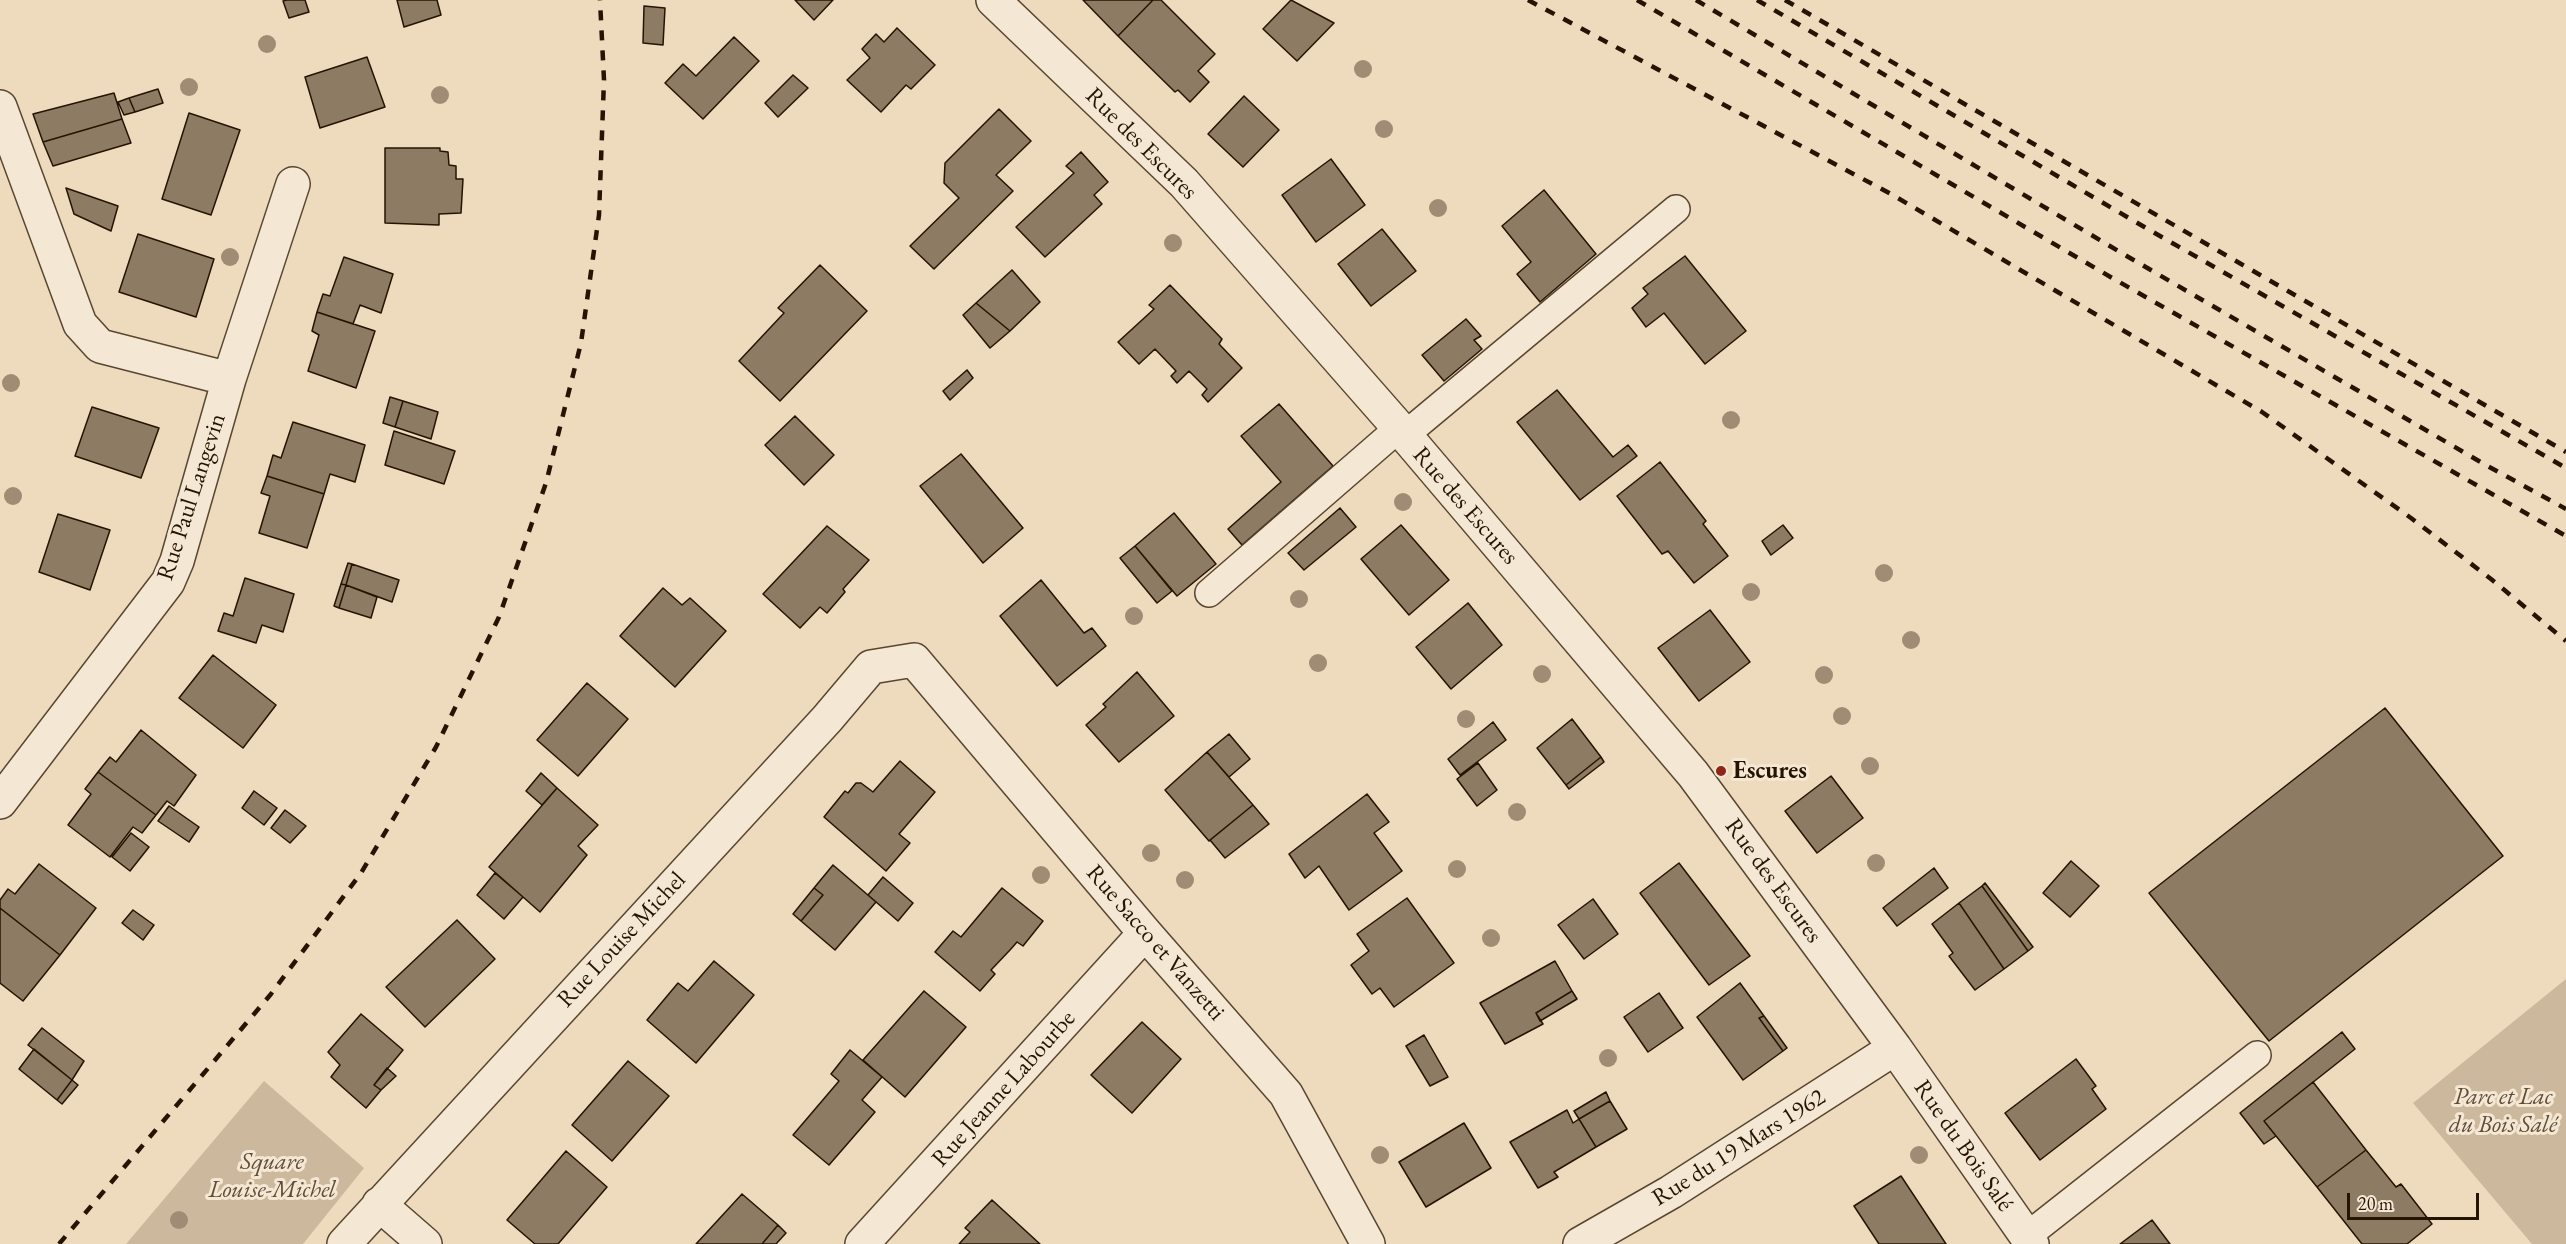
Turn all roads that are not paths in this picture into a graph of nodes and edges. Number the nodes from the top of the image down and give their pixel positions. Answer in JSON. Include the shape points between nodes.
{"nodes":[{"id":1,"x":993,"y":0,"type":"edge"},
{"id":2,"x":0,"y":107,"type":"edge"},
{"id":3,"x":293,"y":184,"type":"dead end"},
{"id":4,"x":1676,"y":209,"type":"dead end"},
{"id":5,"x":229,"y":379,"type":"junction"},
{"id":6,"x":1402,"y":431,"type":"junction"},
{"id":7,"x":1209,"y":593,"type":"dead end"},
{"id":8,"x":914,"y":660,"type":"joint"},
{"id":9,"x":0,"y":802,"type":"edge"},
{"id":10,"x":1146,"y":933,"type":"junction"},
{"id":11,"x":1895,"y":1048,"type":"junction"},
{"id":12,"x":2257,"y":1055,"type":"dead end"},
{"id":13,"x":379,"y":1204,"type":"junction"},
{"id":14,"x":2030,"y":1240,"type":"edge"},
{"id":15,"x":344,"y":1244,"type":"edge"},
{"id":16,"x":425,"y":1244,"type":"edge"},
{"id":17,"x":862,"y":1244,"type":"edge"},
{"id":18,"x":1368,"y":1244,"type":"edge"},
{"id":19,"x":1580,"y":1244,"type":"edge"}],
"edges":[{"from":1,"to":6,"type":"street","name":"Rue des Escures","via":[[1184,183]]},
{"from":2,"to":5,"type":"street","via":[[80,324],[100,346]]},
{"from":3,"to":5,"type":"street","name":"Rue Paul Langevin"},
{"from":4,"to":6,"type":"lane"},
{"from":5,"to":9,"type":"street","name":"Rue Paul Langevin","via":[[168,582]]},
{"from":6,"to":7,"type":"lane"},
{"from":6,"to":11,"type":"street","name":"Rue des Escures","via":[[1693,774]]},
{"from":8,"to":10,"type":"street","name":"Rue Sacco et Vanzetti"},
{"from":8,"to":13,"type":"street","name":"Rue Louise Michel","via":[[871,667]]},
{"from":10,"to":17,"type":"street","name":"Rue Jeanne Labourbe"},
{"from":10,"to":18,"type":"street","name":"Rue Sacco et Vanzetti","via":[[1286,1094]]},
{"from":11,"to":14,"type":"street","name":"Rue du Bois Salé"},
{"from":11,"to":19,"type":"street","name":"Rue du 19 Mars 1962","via":[[1671,1192]]},
{"from":12,"to":14,"type":"lane"},
{"from":13,"to":15,"type":"street","name":"Rue Louise Michel"},
{"from":13,"to":16,"type":"street"}]}
